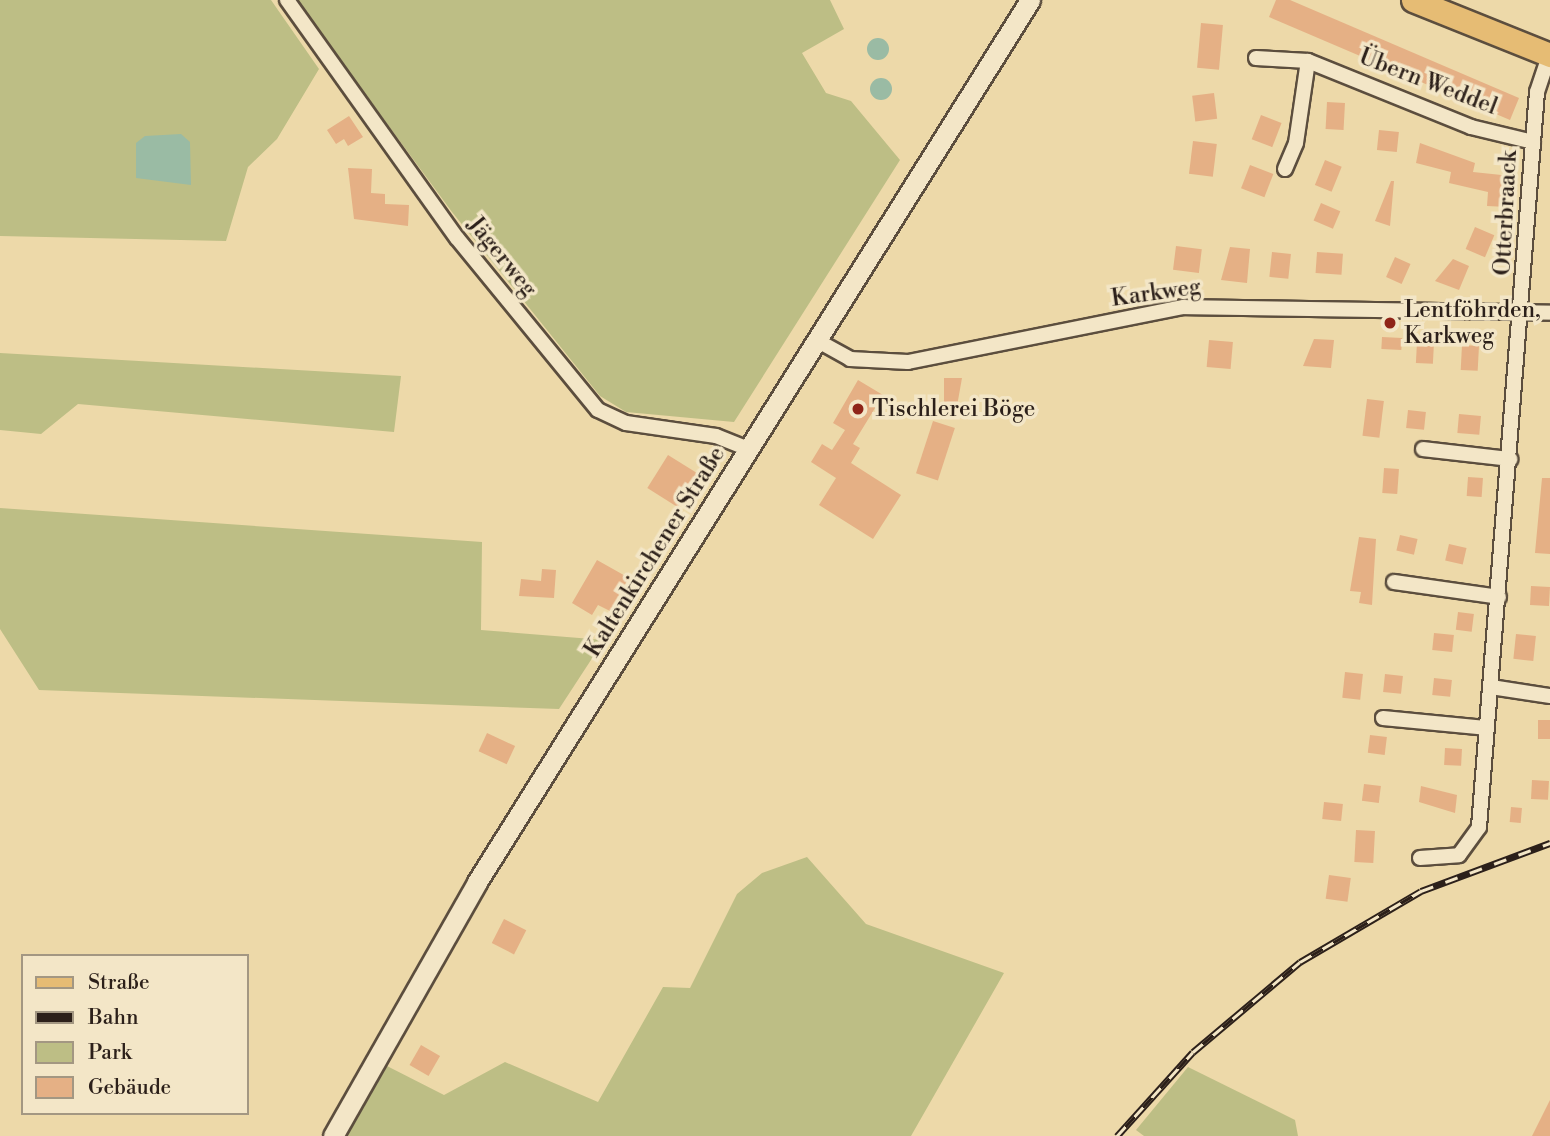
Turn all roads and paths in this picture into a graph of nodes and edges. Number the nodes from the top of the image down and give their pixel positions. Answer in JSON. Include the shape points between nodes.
{"nodes":[{"id":1,"x":287,"y":0,"type":"edge"},
{"id":2,"x":1030,"y":0,"type":"edge"},
{"id":3,"x":1413,"y":0,"type":"edge"},
{"id":4,"x":1550,"y":54,"type":"edge"},
{"id":5,"x":1256,"y":58,"type":"dead end"},
{"id":6,"x":1308,"y":61,"type":"junction"},
{"id":7,"x":1533,"y":142,"type":"junction"},
{"id":8,"x":1285,"y":169,"type":"dead end"},
{"id":9,"x":1524,"y":311,"type":"junction"},
{"id":10,"x":1550,"y":313,"type":"edge"},
{"id":11,"x":818,"y":341,"type":"junction"},
{"id":12,"x":748,"y":449,"type":"junction"},
{"id":13,"x":1423,"y":449,"type":"dead end"},
{"id":14,"x":1510,"y":459,"type":"junction"},
{"id":15,"x":1394,"y":582,"type":"dead end"},
{"id":16,"x":1499,"y":597,"type":"junction"},
{"id":17,"x":1491,"y":687,"type":"junction"},
{"id":18,"x":1550,"y":696,"type":"edge"},
{"id":19,"x":1383,"y":719,"type":"dead end"},
{"id":20,"x":1486,"y":728,"type":"junction"},
{"id":21,"x":1420,"y":858,"type":"dead end"},
{"id":22,"x":333,"y":1136,"type":"edge"}],
"edges":[{"from":1,"to":12,"type":"street","name":"Jägerweg","via":[[457,239],[598,410],[626,423],[716,436]]},
{"from":2,"to":11,"type":"main road","name":"Kaltenkirchener Straße"},
{"from":3,"to":4,"type":"main road"},
{"from":4,"to":7,"type":"street","name":"Otterbraack","via":[[1537,92]]},
{"from":5,"to":6,"type":"street","name":"Übern Weddel"},
{"from":6,"to":7,"type":"street","name":"Übern Weddel","via":[[1471,127]]},
{"from":6,"to":8,"type":"street","via":[[1296,143]]},
{"from":7,"to":9,"type":"street","name":"Otterbraack"},
{"from":9,"to":10,"type":"street","name":"Karkweg"},
{"from":9,"to":11,"type":"street","name":"Karkweg","via":[[1184,307],[908,362],[850,359]]},
{"from":9,"to":14,"type":"street","name":"Otterbraack"},
{"from":11,"to":12,"type":"main road","name":"Kaltenkirchener Straße"},
{"from":12,"to":22,"type":"main road","name":"Kaltenkirchener Straße","via":[[477,882]]},
{"from":13,"to":14,"type":"street"},
{"from":14,"to":16,"type":"street","name":"Otterbraack"},
{"from":15,"to":16,"type":"street"},
{"from":16,"to":17,"type":"street","name":"Otterbraack"},
{"from":17,"to":18,"type":"street"},
{"from":17,"to":20,"type":"street","name":"Otterbraack"},
{"from":19,"to":20,"type":"street"},
{"from":20,"to":21,"type":"street","name":"Otterbraack","via":[[1473,841],[1444,861]]}]}
